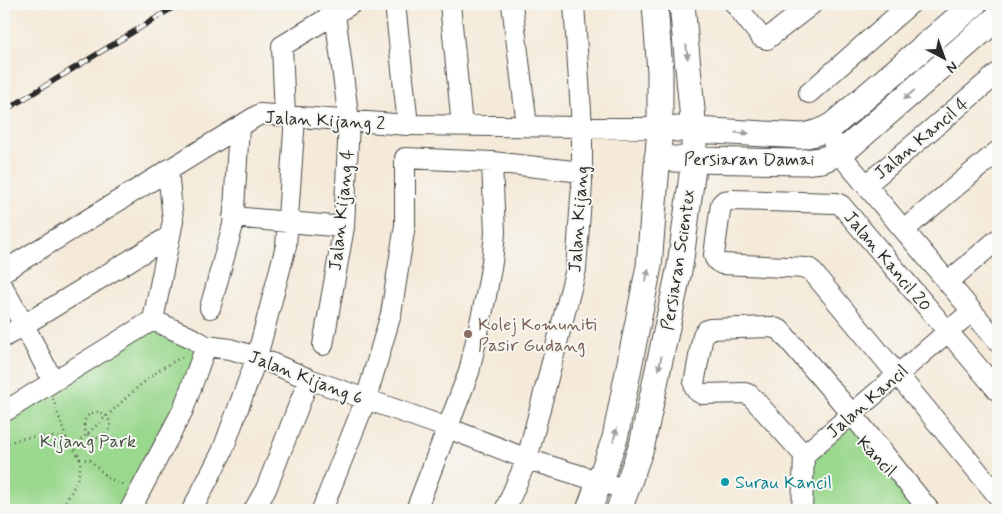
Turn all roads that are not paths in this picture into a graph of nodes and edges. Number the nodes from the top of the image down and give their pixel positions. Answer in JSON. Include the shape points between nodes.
{"nodes":[{"id":1,"x":396,"y":4,"type":"edge"},
{"id":2,"x":450,"y":4,"type":"edge"},
{"id":3,"x":512,"y":4,"type":"edge"},
{"id":4,"x":574,"y":4,"type":"edge"},
{"id":5,"x":655,"y":4,"type":"edge"},
{"id":6,"x":682,"y":4,"type":"edge"},
{"id":7,"x":735,"y":4,"type":"edge"},
{"id":8,"x":812,"y":4,"type":"edge"},
{"id":9,"x":910,"y":4,"type":"edge"},
{"id":10,"x":974,"y":4,"type":"edge"},
{"id":11,"x":343,"y":9,"type":"edge"},
{"id":12,"x":998,"y":17,"type":"edge"},
{"id":13,"x":998,"y":73,"type":"edge"},
{"id":14,"x":809,"y":93,"type":"dead end"},
{"id":15,"x":290,"y":116,"type":"junction"},
{"id":16,"x":349,"y":121,"type":"junction"},
{"id":17,"x":408,"y":125,"type":"junction"},
{"id":18,"x":462,"y":126,"type":"junction"},
{"id":19,"x":527,"y":126,"type":"junction"},
{"id":20,"x":239,"y":127,"type":"junction"},
{"id":21,"x":582,"y":127,"type":"junction"},
{"id":22,"x":660,"y":128,"type":"junction"},
{"id":23,"x":827,"y":129,"type":"junction"},
{"id":24,"x":694,"y":130,"type":"junction"},
{"id":25,"x":998,"y":151,"type":"edge"},
{"id":26,"x":839,"y":153,"type":"junction"},
{"id":27,"x":657,"y":158,"type":"junction"},
{"id":28,"x":694,"y":160,"type":"junction"},
{"id":29,"x":492,"y":162,"type":"junction"},
{"id":30,"x":168,"y":170,"type":"junction"},
{"id":31,"x":582,"y":172,"type":"junction"},
{"id":32,"x":866,"y":185,"type":"junction"},
{"id":33,"x":233,"y":217,"type":"junction"},
{"id":34,"x":288,"y":223,"type":"junction"},
{"id":35,"x":344,"y":227,"type":"junction"},
{"id":36,"x":904,"y":230,"type":"junction"},
{"id":37,"x":170,"y":236,"type":"junction"},
{"id":38,"x":998,"y":239,"type":"edge"},
{"id":39,"x":4,"y":271,"type":"edge"},
{"id":40,"x":948,"y":282,"type":"junction"},
{"id":41,"x":4,"y":289,"type":"edge"},
{"id":42,"x":210,"y":308,"type":"dead end"},
{"id":43,"x":972,"y":311,"type":"junction"},
{"id":44,"x":153,"y":320,"type":"junction"},
{"id":45,"x":24,"y":325,"type":"junction"},
{"id":46,"x":995,"y":331,"type":"edge"},
{"id":47,"x":948,"y":332,"type":"junction"},
{"id":48,"x":4,"y":337,"type":"edge"},
{"id":49,"x":323,"y":345,"type":"dead end"},
{"id":50,"x":206,"y":346,"type":"junction"},
{"id":51,"x":257,"y":357,"type":"junction"},
{"id":52,"x":898,"y":374,"type":"junction"},
{"id":53,"x":309,"y":379,"type":"junction"},
{"id":54,"x":50,"y":384,"type":"junction"},
{"id":55,"x":998,"y":392,"type":"edge"},
{"id":56,"x":366,"y":399,"type":"junction"},
{"id":57,"x":4,"y":412,"type":"edge"},
{"id":58,"x":852,"y":414,"type":"junction"},
{"id":59,"x":448,"y":428,"type":"junction"},
{"id":60,"x":804,"y":455,"type":"junction"},
{"id":61,"x":527,"y":459,"type":"junction"},
{"id":62,"x":600,"y":482,"type":"junction"},
{"id":63,"x":998,"y":496,"type":"edge"},
{"id":64,"x":623,"y":500,"type":"edge"},
{"id":65,"x":134,"y":502,"type":"edge"},
{"id":66,"x":192,"y":510,"type":"edge"},
{"id":67,"x":254,"y":510,"type":"edge"},
{"id":68,"x":322,"y":510,"type":"edge"},
{"id":69,"x":416,"y":510,"type":"edge"},
{"id":70,"x":505,"y":510,"type":"edge"},
{"id":71,"x":589,"y":510,"type":"edge"},
{"id":72,"x":802,"y":510,"type":"edge"},
{"id":73,"x":929,"y":510,"type":"edge"}],
"edges":[{"from":1,"to":17,"type":"street"},
{"from":2,"to":18,"type":"street"},
{"from":3,"to":19,"type":"street"},
{"from":4,"to":21,"type":"street","name":"Jalan Kijang"},
{"from":5,"to":22,"type":"main road","name":"Persiaran Scientex"},
{"from":6,"to":24,"type":"main road","name":"Persiaran Scientex","one_way":true},
{"from":7,"to":8,"type":"street","via":[[761,37],[767,39]]},
{"from":9,"to":14,"type":"street"},
{"from":10,"to":23,"type":"main road","name":"Persiaran Damai"},
{"from":11,"to":15,"type":"street","via":[[282,46]]},
{"from":11,"to":16,"type":"street","name":"Jalan Kijang 4"},
{"from":12,"to":26,"type":"main road","name":"Persiaran Damai","one_way":true},
{"from":13,"to":32,"type":"street","name":"Jalan Kancil 4"},
{"from":15,"to":16,"type":"street","name":"Jalan Kijang 2"},
{"from":15,"to":20,"type":"street","name":"Jalan Kijang 2","via":[[260,114]]},
{"from":15,"to":34,"type":"street"},
{"from":16,"to":17,"type":"street","name":"Jalan Kijang 2"},
{"from":16,"to":35,"type":"street","name":"Jalan Kijang 4"},
{"from":17,"to":18,"type":"street","name":"Jalan Kijang 2"},
{"from":18,"to":19,"type":"street","name":"Jalan Kijang 2"},
{"from":19,"to":21,"type":"street","name":"Jalan Kijang 2"},
{"from":20,"to":30,"type":"street","name":"Jalan Kijang 2"},
{"from":20,"to":33,"type":"street"},
{"from":21,"to":22,"type":"street","name":"Jalan Kijang 2"},
{"from":21,"to":31,"type":"street","name":"Jalan Kijang"},
{"from":22,"to":24,"type":"main road","name":"Persiaran Damai"},
{"from":22,"to":27,"type":"main road","name":"Persiaran Scientex"},
{"from":24,"to":23,"type":"main road","name":"Persiaran Damai","one_way":true,"via":[[802,136]]},
{"from":23,"to":26,"type":"street"},
{"from":24,"to":28,"type":"main road","name":"Persiaran Scientex"},
{"from":25,"to":36,"type":"street"},
{"from":26,"to":28,"type":"main road","name":"Persiaran Damai","via":[[822,160],[803,162]]},
{"from":26,"to":32,"type":"street"},
{"from":27,"to":28,"type":"main road","name":"Persiaran Damai"},
{"from":62,"to":27,"type":"main road","name":"Persiaran Scientex","one_way":true,"via":[[615,438],[649,266]]},
{"from":28,"to":64,"type":"main road","name":"Persiaran Scientex","one_way":true,"via":[[680,266],[642,445]]},
{"from":29,"to":31,"type":"street"},
{"from":29,"to":56,"type":"street","via":[[405,158],[405,225],[391,314]]},
{"from":29,"to":59,"type":"street","via":[[495,233],[492,262],[469,372]]},
{"from":30,"to":37,"type":"street","via":[[173,221]]},
{"from":30,"to":39,"type":"street","name":"Jalan Kijang 2"},
{"from":31,"to":61,"type":"street","name":"Jalan Kijang","via":[[576,269]]},
{"from":32,"to":36,"type":"street"},
{"from":33,"to":34,"type":"street"},
{"from":33,"to":42,"type":"street","via":[[234,225]]},
{"from":34,"to":35,"type":"street"},
{"from":34,"to":51,"type":"street","via":[[286,246]]},
{"from":35,"to":49,"type":"street","name":"Jalan Kijang 4"},
{"from":36,"to":40,"type":"street"},
{"from":37,"to":44,"type":"street"},
{"from":37,"to":45,"type":"street"},
{"from":38,"to":40,"type":"street"},
{"from":40,"to":43,"type":"street"},
{"from":41,"to":45,"type":"street"},
{"from":43,"to":46,"type":"street"},
{"from":43,"to":47,"type":"street","name":"Jalan Kancil"},
{"from":44,"to":50,"type":"street","name":"Jalan Kijang 6"},
{"from":44,"to":54,"type":"street"},
{"from":45,"to":48,"type":"street"},
{"from":45,"to":54,"type":"street"},
{"from":47,"to":52,"type":"street","name":"Jalan Kancil"},
{"from":47,"to":52,"type":"street","name":"Jalan Kancil 20","via":[[840,205],[732,200],[721,204],[714,255],[718,263],[810,269]]},
{"from":47,"to":55,"type":"street","name":"Jalan Kancil 20"},
{"from":50,"to":51,"type":"street","name":"Jalan Kijang 6"},
{"from":50,"to":65,"type":"street","via":[[183,410]]},
{"from":51,"to":53,"type":"street","name":"Jalan Kijang 6"},
{"from":51,"to":66,"type":"street","via":[[222,452]]},
{"from":52,"to":58,"type":"street","name":"Jalan Kancil"},
{"from":52,"to":63,"type":"street"},
{"from":53,"to":56,"type":"street","name":"Jalan Kijang 6"},
{"from":53,"to":67,"type":"street","via":[[266,489]]},
{"from":54,"to":57,"type":"street"},
{"from":56,"to":59,"type":"street","name":"Jalan Kijang 6"},
{"from":56,"to":68,"type":"street"},
{"from":58,"to":60,"type":"street","name":"Jalan Kancil"},
{"from":58,"to":60,"type":"street","via":[[780,330],[771,327],[710,329],[704,332],[695,389],[702,394],[750,395]]},
{"from":58,"to":73,"type":"street"},
{"from":59,"to":61,"type":"street","name":"Jalan Kijang 6"},
{"from":59,"to":69,"type":"street"},
{"from":60,"to":72,"type":"street"},
{"from":61,"to":62,"type":"street","name":"Jalan Kijang 6"},
{"from":61,"to":70,"type":"street","name":"Jalan Kijang"},
{"from":62,"to":64,"type":"street","name":"Jalan Kijang 6"},
{"from":62,"to":71,"type":"main road","name":"Persiaran Scientex"}]}
